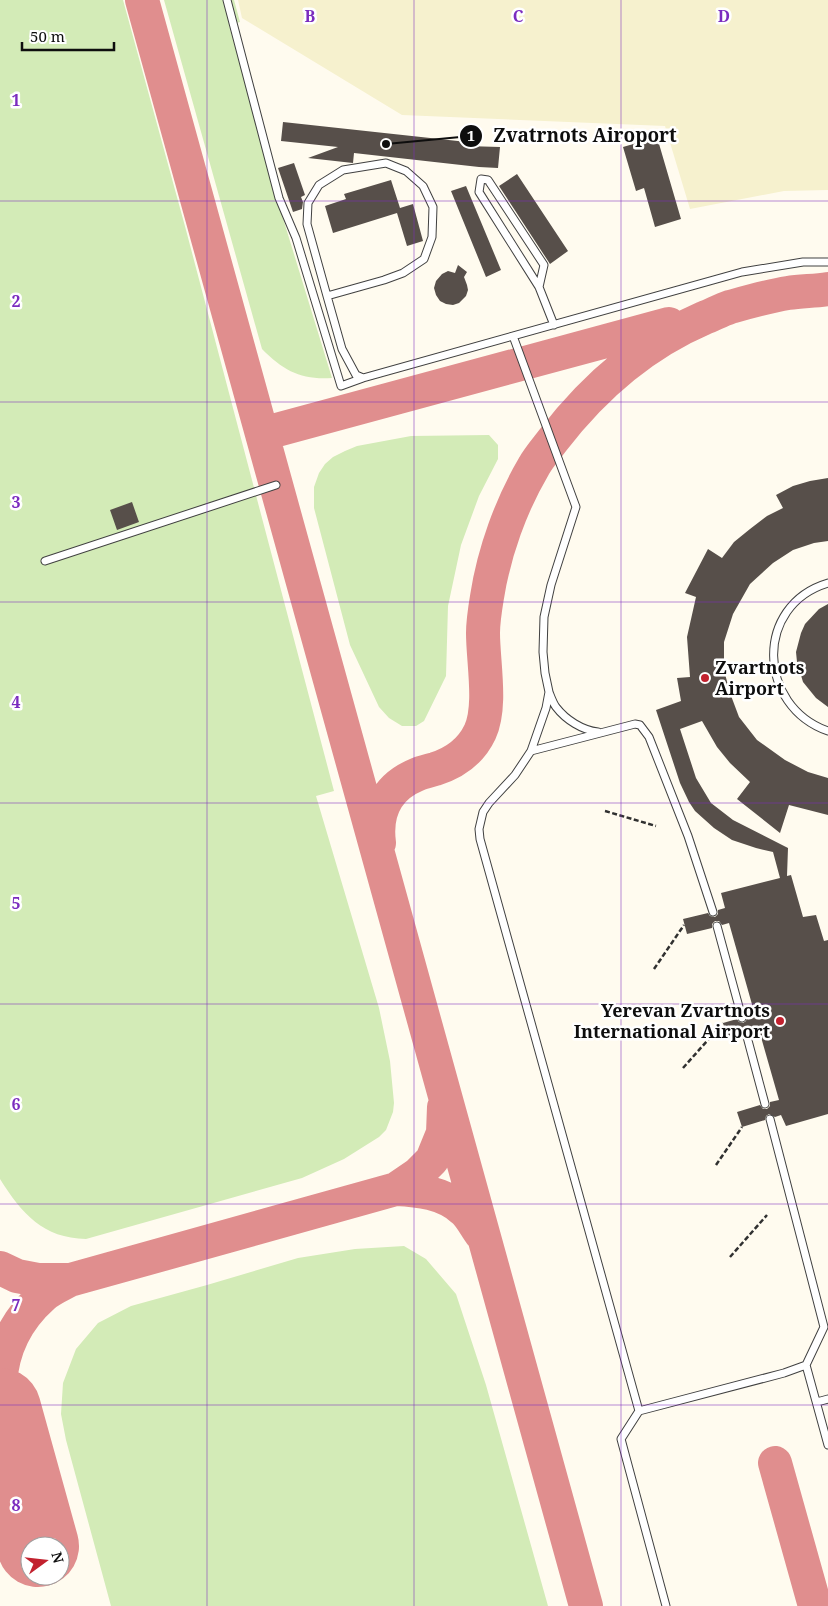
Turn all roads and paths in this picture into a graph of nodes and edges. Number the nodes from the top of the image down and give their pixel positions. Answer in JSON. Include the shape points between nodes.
{"nodes":[{"id":1,"x":227,"y":0,"type":"edge"},
{"id":2,"x":828,"y":262,"type":"edge"},
{"id":3,"x":539,"y":287,"type":"junction"},
{"id":4,"x":327,"y":296,"type":"junction"},
{"id":5,"x":554,"y":325,"type":"junction"},
{"id":6,"x":513,"y":336,"type":"junction"},
{"id":7,"x":363,"y":378,"type":"junction"},
{"id":8,"x":276,"y":485,"type":"dead end"},
{"id":9,"x":45,"y":561,"type":"dead end"},
{"id":10,"x":828,"y":583,"type":"edge"},
{"id":11,"x":549,"y":692,"type":"junction"},
{"id":12,"x":828,"y":731,"type":"edge"},
{"id":13,"x":602,"y":732,"type":"junction"},
{"id":14,"x":531,"y":751,"type":"junction"},
{"id":15,"x":605,"y":811,"type":"dead end"},
{"id":16,"x":656,"y":826,"type":"dead end"},
{"id":17,"x":713,"y":912,"type":"dead end"},
{"id":18,"x":684,"y":925,"type":"dead end"},
{"id":19,"x":717,"y":926,"type":"dead end"},
{"id":20,"x":654,"y":969,"type":"dead end"},
{"id":21,"x":742,"y":1018,"type":"dead end"},
{"id":22,"x":723,"y":1023,"type":"dead end"},
{"id":23,"x":746,"y":1033,"type":"dead end"},
{"id":24,"x":683,"y":1068,"type":"dead end"},
{"id":25,"x":765,"y":1104,"type":"dead end"},
{"id":26,"x":770,"y":1118,"type":"dead end"},
{"id":27,"x":742,"y":1127,"type":"dead end"},
{"id":28,"x":716,"y":1165,"type":"dead end"},
{"id":29,"x":767,"y":1215,"type":"dead end"},
{"id":30,"x":730,"y":1257,"type":"dead end"},
{"id":31,"x":806,"y":1365,"type":"junction"},
{"id":32,"x":828,"y":1399,"type":"edge"},
{"id":33,"x":817,"y":1402,"type":"junction"},
{"id":34,"x":639,"y":1410,"type":"junction"},
{"id":35,"x":828,"y":1445,"type":"edge"},
{"id":36,"x":666,"y":1606,"type":"edge"}],
"edges":[{"from":1,"to":7,"type":"lane","via":[[280,198],[296,238],[341,386]]},
{"from":2,"to":5,"type":"lane","via":[[804,262],[742,272]]},
{"from":3,"to":3,"type":"lane","via":[[479,192],[481,179],[488,180],[544,265]]},
{"from":3,"to":5,"type":"lane"},
{"from":4,"to":4,"type":"lane","via":[[308,224],[308,203],[318,185],[343,170],[386,163],[406,171],[423,186],[433,206],[432,237],[424,259],[384,280]]},
{"from":4,"to":7,"type":"lane","via":[[342,350],[356,375]]},
{"from":5,"to":6,"type":"lane"},
{"from":6,"to":7,"type":"lane"},
{"from":6,"to":11,"type":"lane","via":[[576,507],[544,617],[543,652]]},
{"from":8,"to":9,"type":"lane"},
{"from":10,"to":12,"type":"lane","via":[[802,597],[786,615],[776,637],[774,661],[779,685],[791,706],[809,722]]},
{"from":11,"to":13,"type":"lane","via":[[556,707],[569,719],[581,728]]},
{"from":11,"to":14,"type":"lane"},
{"from":13,"to":14,"type":"lane"},
{"from":13,"to":17,"type":"lane","via":[[635,724],[645,730],[688,836]]},
{"from":14,"to":34,"type":"lane","via":[[484,812],[480,839]]},
{"from":15,"to":16,"type":"path"},
{"from":18,"to":20,"type":"path"},
{"from":19,"to":21,"type":"lane"},
{"from":22,"to":24,"type":"path"},
{"from":23,"to":25,"type":"lane"},
{"from":26,"to":31,"type":"lane","via":[[824,1327]]},
{"from":27,"to":28,"type":"path"},
{"from":29,"to":30,"type":"path"},
{"from":31,"to":33,"type":"lane"},
{"from":31,"to":34,"type":"lane"},
{"from":32,"to":33,"type":"lane"},
{"from":33,"to":35,"type":"lane"},
{"from":34,"to":36,"type":"lane","via":[[620,1439]]}]}
